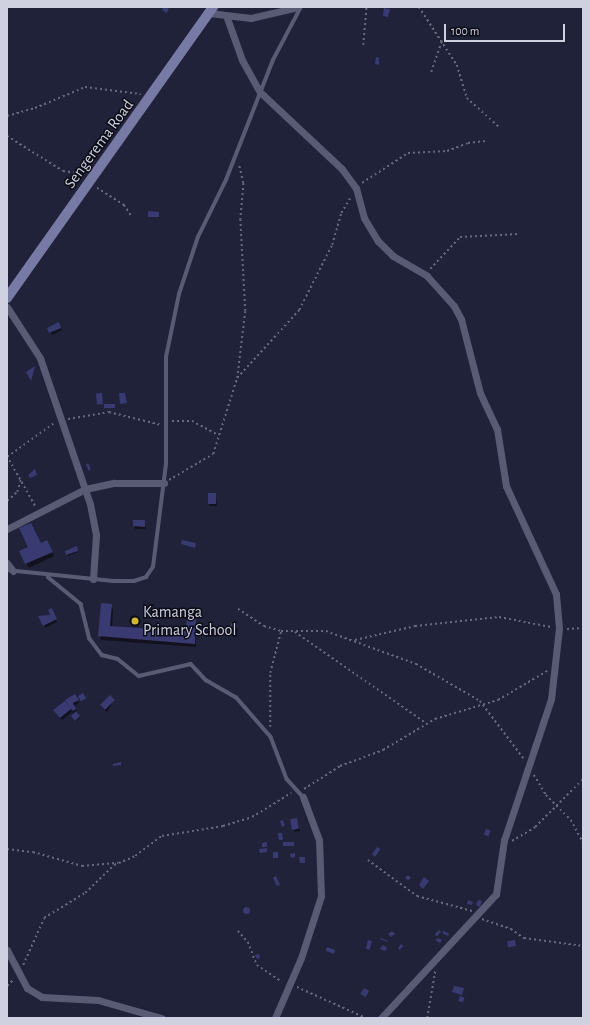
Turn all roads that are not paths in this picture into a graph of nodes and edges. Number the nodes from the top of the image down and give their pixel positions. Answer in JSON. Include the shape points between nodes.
{"nodes":[{"id":1,"x":298,"y":7,"type":"edge"},
{"id":2,"x":301,"y":7,"type":"edge"},
{"id":3,"x":211,"y":10,"type":"edge"},
{"id":4,"x":226,"y":18,"type":"junction"},
{"id":5,"x":260,"y":92,"type":"junction"},
{"id":6,"x":7,"y":298,"type":"edge"},
{"id":7,"x":7,"y":307,"type":"edge"},
{"id":8,"x":164,"y":483,"type":"junction"},
{"id":9,"x":85,"y":489,"type":"junction"},
{"id":10,"x":7,"y":530,"type":"edge"},
{"id":11,"x":7,"y":563,"type":"edge"},
{"id":12,"x":10,"y":571,"type":"edge"},
{"id":13,"x":48,"y":577,"type":"junction"},
{"id":14,"x":93,"y":579,"type":"junction"},
{"id":15,"x":298,"y":793,"type":"joint"},
{"id":16,"x":7,"y":950,"type":"edge"},
{"id":17,"x":161,"y":1018,"type":"edge"},
{"id":18,"x":274,"y":1018,"type":"edge"},
{"id":19,"x":381,"y":1018,"type":"edge"}],
"edges":[{"from":1,"to":4,"type":"street","via":[[264,17]]},
{"from":2,"to":5,"type":"lane","via":[[283,37]]},
{"from":3,"to":4,"type":"street"},
{"from":3,"to":6,"type":"main road","name":"Sengerema Road","via":[[154,95]]},
{"from":4,"to":5,"type":"street","via":[[242,60]]},
{"from":5,"to":8,"type":"lane","via":[[236,155],[198,238],[179,294],[166,357]]},
{"from":5,"to":19,"type":"street","via":[[284,117],[323,150],[356,188],[371,232],[393,256],[427,276],[461,319],[480,393],[497,429],[506,486],[548,570],[556,594],[559,628],[557,664],[548,710],[502,848],[496,894]]},
{"from":7,"to":9,"type":"street","via":[[40,358]]},
{"from":8,"to":9,"type":"street","via":[[114,483]]},
{"from":8,"to":14,"type":"lane","via":[[153,567],[146,577],[134,581]]},
{"from":9,"to":10,"type":"street"},
{"from":9,"to":14,"type":"street","via":[[96,535]]},
{"from":11,"to":12,"type":"street"},
{"from":12,"to":13,"type":"lane"},
{"from":13,"to":14,"type":"lane"},
{"from":13,"to":15,"type":"lane","via":[[81,604],[90,639],[102,655],[118,658],[139,676],[191,664],[206,680],[236,697],[271,737]]},
{"from":15,"to":18,"type":"street","via":[[319,840],[321,896],[290,984]]},
{"from":16,"to":17,"type":"street","via":[[27,988],[42,997],[98,1000]]}]}
